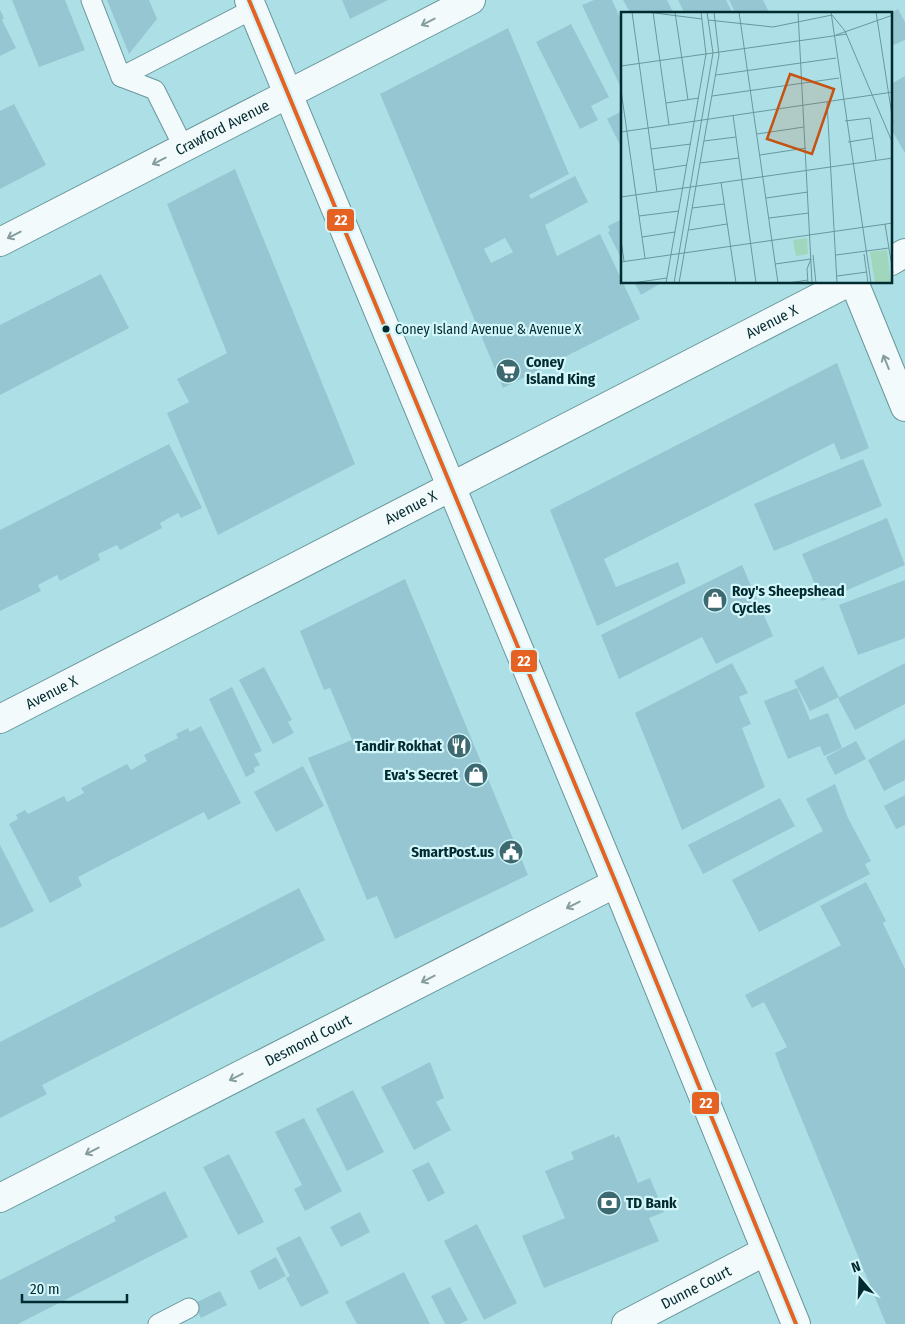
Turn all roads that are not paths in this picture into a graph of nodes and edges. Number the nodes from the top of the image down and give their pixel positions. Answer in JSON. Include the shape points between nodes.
{"nodes":[{"id":1,"x":91,"y":0,"type":"edge"},
{"id":2,"x":471,"y":0,"type":"edge"},
{"id":3,"x":251,"y":5,"type":"edge"},
{"id":4,"x":121,"y":77,"type":"junction"},
{"id":5,"x":288,"y":94,"type":"junction"},
{"id":6,"x":184,"y":148,"type":"junction"},
{"id":7,"x":0,"y":242,"type":"edge"},
{"id":8,"x":905,"y":254,"type":"edge"},
{"id":9,"x":892,"y":260,"type":"edge"},
{"id":10,"x":844,"y":284,"type":"edge"},
{"id":11,"x":855,"y":284,"type":"edge"},
{"id":12,"x":905,"y":407,"type":"edge"},
{"id":13,"x":450,"y":487,"type":"junction"},
{"id":14,"x":0,"y":719,"type":"edge"},
{"id":15,"x":616,"y":883,"type":"junction"},
{"id":16,"x":0,"y":1198,"type":"edge"},
{"id":17,"x":766,"y":1251,"type":"junction"},
{"id":18,"x":189,"y":1308,"type":"dead end"},
{"id":19,"x":158,"y":1324,"type":"edge"},
{"id":20,"x":626,"y":1324,"type":"edge"},
{"id":21,"x":796,"y":1324,"type":"edge"}],
"edges":[{"from":1,"to":4,"type":"lane"},
{"from":2,"to":5,"type":"street","name":"Crawford Avenue","one_way":true},
{"from":3,"to":4,"type":"lane"},
{"from":3,"to":5,"type":"street"},
{"from":4,"to":6,"type":"lane","via":[[155,90]]},
{"from":5,"to":6,"type":"street","name":"Crawford Avenue"},
{"from":5,"to":13,"type":"street"},
{"from":6,"to":7,"type":"street","name":"Crawford Avenue","one_way":true},
{"from":8,"to":9,"type":"street"},
{"from":10,"to":13,"type":"street","name":"Avenue X"},
{"from":12,"to":11,"type":"street","one_way":true},
{"from":13,"to":14,"type":"street","name":"Avenue X"},
{"from":13,"to":15,"type":"street"},
{"from":15,"to":16,"type":"street","name":"Desmond Court","one_way":true},
{"from":15,"to":17,"type":"street"},
{"from":17,"to":20,"type":"street","name":"Dunne Court"},
{"from":17,"to":21,"type":"street"},
{"from":18,"to":19,"type":"lane"}]}
